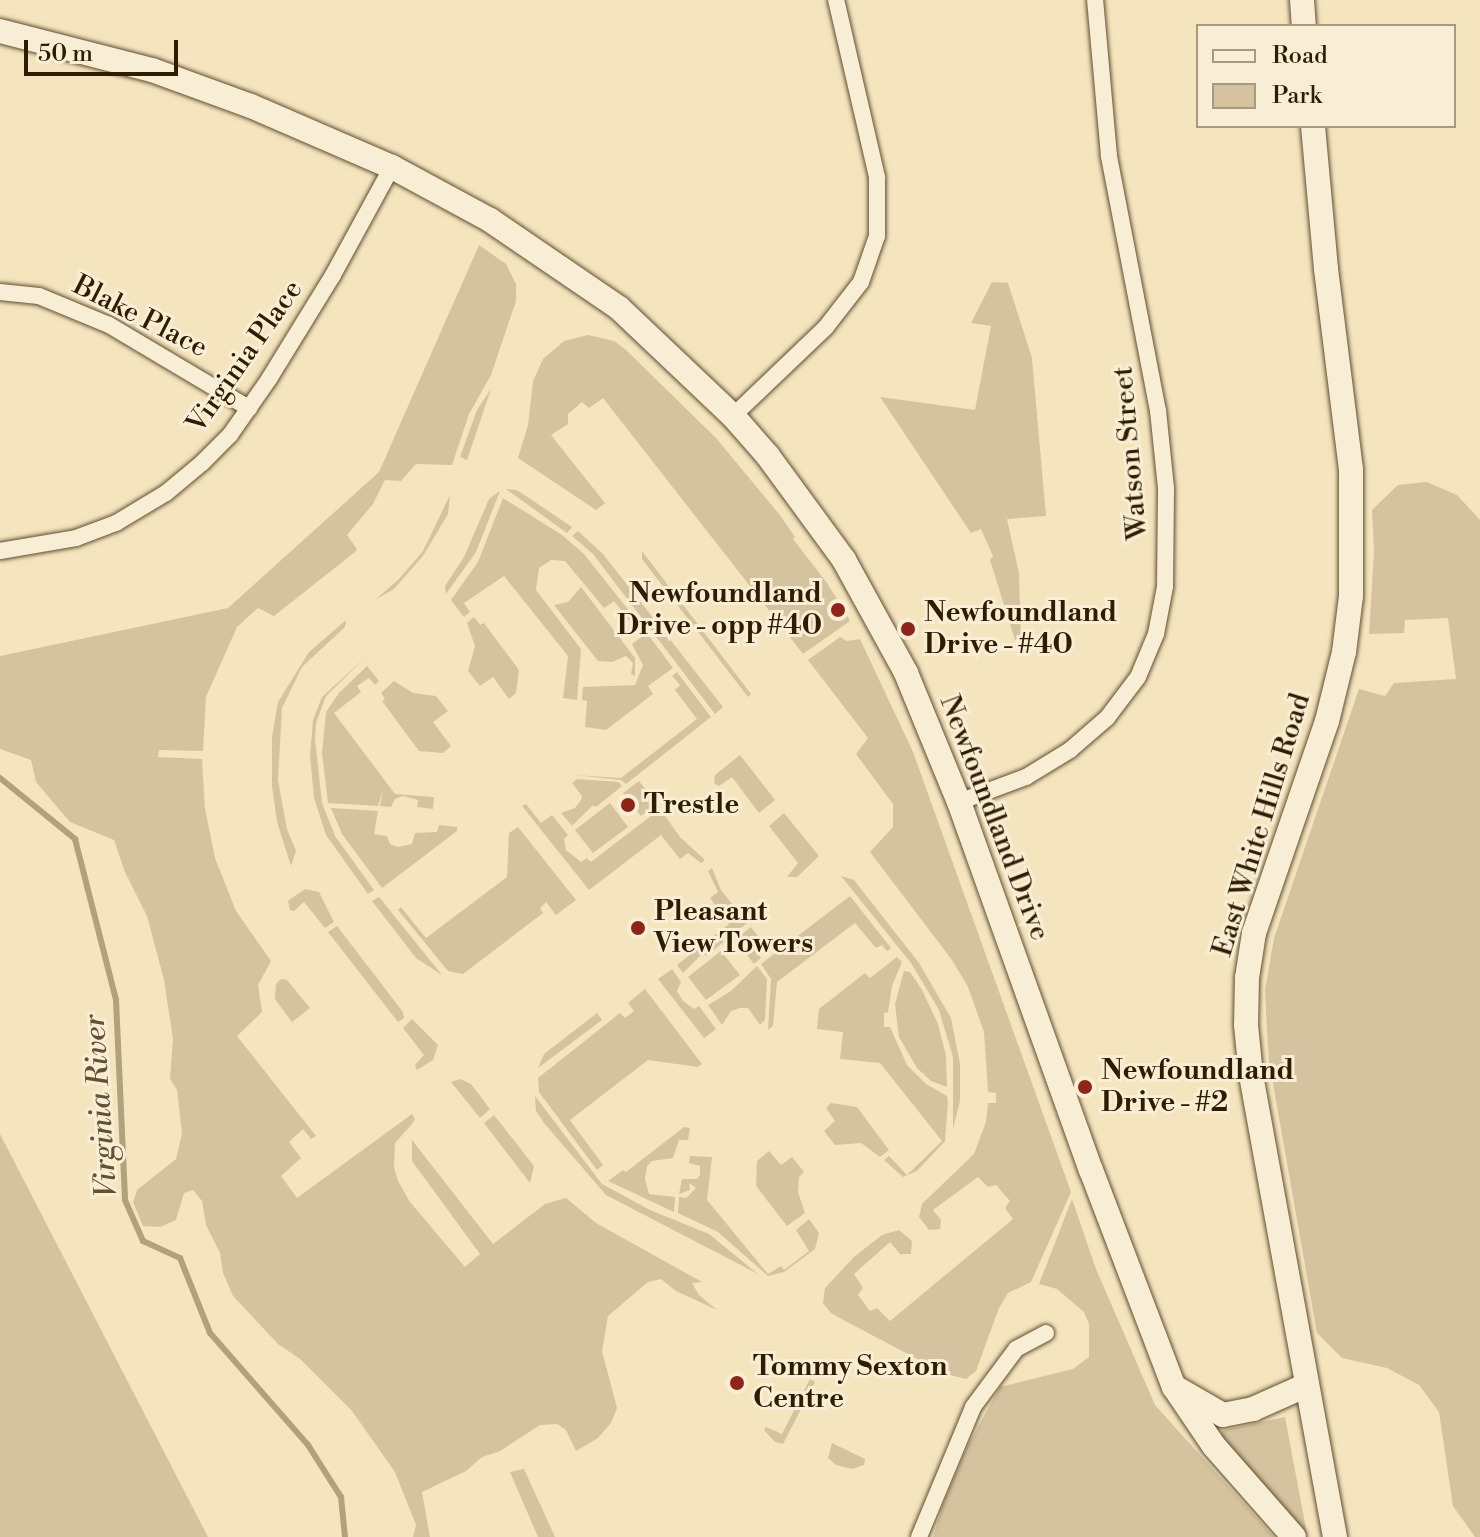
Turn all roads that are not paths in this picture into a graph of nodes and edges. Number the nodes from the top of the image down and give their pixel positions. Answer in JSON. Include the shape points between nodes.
{"nodes":[{"id":1,"x":836,"y":0,"type":"edge"},
{"id":2,"x":1095,"y":0,"type":"edge"},
{"id":3,"x":1302,"y":0,"type":"edge"},
{"id":4,"x":1304,"y":24,"type":"edge"},
{"id":5,"x":0,"y":31,"type":"edge"},
{"id":6,"x":1313,"y":128,"type":"edge"},
{"id":7,"x":392,"y":167,"type":"junction"},
{"id":8,"x":0,"y":292,"type":"edge"},
{"id":9,"x":249,"y":408,"type":"junction"},
{"id":10,"x":733,"y":416,"type":"junction"},
{"id":11,"x":0,"y":551,"type":"edge"},
{"id":12,"x":959,"y":802,"type":"junction"},
{"id":13,"x":1046,"y":1333,"type":"dead end"},
{"id":14,"x":1307,"y":1385,"type":"junction"},
{"id":15,"x":1174,"y":1387,"type":"junction"},
{"id":16,"x":919,"y":1537,"type":"edge"},
{"id":17,"x":1294,"y":1537,"type":"edge"},
{"id":18,"x":1335,"y":1537,"type":"edge"}],
"edges":[{"from":1,"to":10,"type":"street","via":[[877,177],[877,236],[861,282],[826,327]]},
{"from":2,"to":12,"type":"street","name":"Watson Street","via":[[1109,156],[1158,411],[1166,488],[1165,587],[1156,634],[1138,677],[1107,718],[1070,750],[1026,777]]},
{"from":3,"to":4,"type":"street"},
{"from":5,"to":7,"type":"street","name":"Newfoundland Drive","via":[[177,78]]},
{"from":6,"to":14,"type":"street","name":"East White Hills Road","via":[[1351,469],[1351,596],[1327,721],[1254,933],[1246,1025]]},
{"from":7,"to":9,"type":"street","name":"Virginia Place","via":[[333,275]]},
{"from":7,"to":10,"type":"street","name":"Newfoundland Drive","via":[[490,220],[582,280]]},
{"from":8,"to":9,"type":"street","name":"Blake Place","via":[[39,296],[109,325]]},
{"from":9,"to":11,"type":"street","name":"Virginia Place","via":[[202,463],[166,493],[116,523],[76,538]]},
{"from":10,"to":12,"type":"street","name":"Newfoundland Drive","via":[[809,510],[859,584],[906,673]]},
{"from":12,"to":15,"type":"street","name":"Newfoundland Drive"},
{"from":13,"to":16,"type":"street","via":[[1016,1349],[973,1407]]},
{"from":14,"to":15,"type":"street","via":[[1253,1409],[1223,1415]]},
{"from":14,"to":18,"type":"street","name":"East White Hills Road"},
{"from":15,"to":17,"type":"street","name":"Newfoundland Drive","via":[[1214,1446]]}]}
